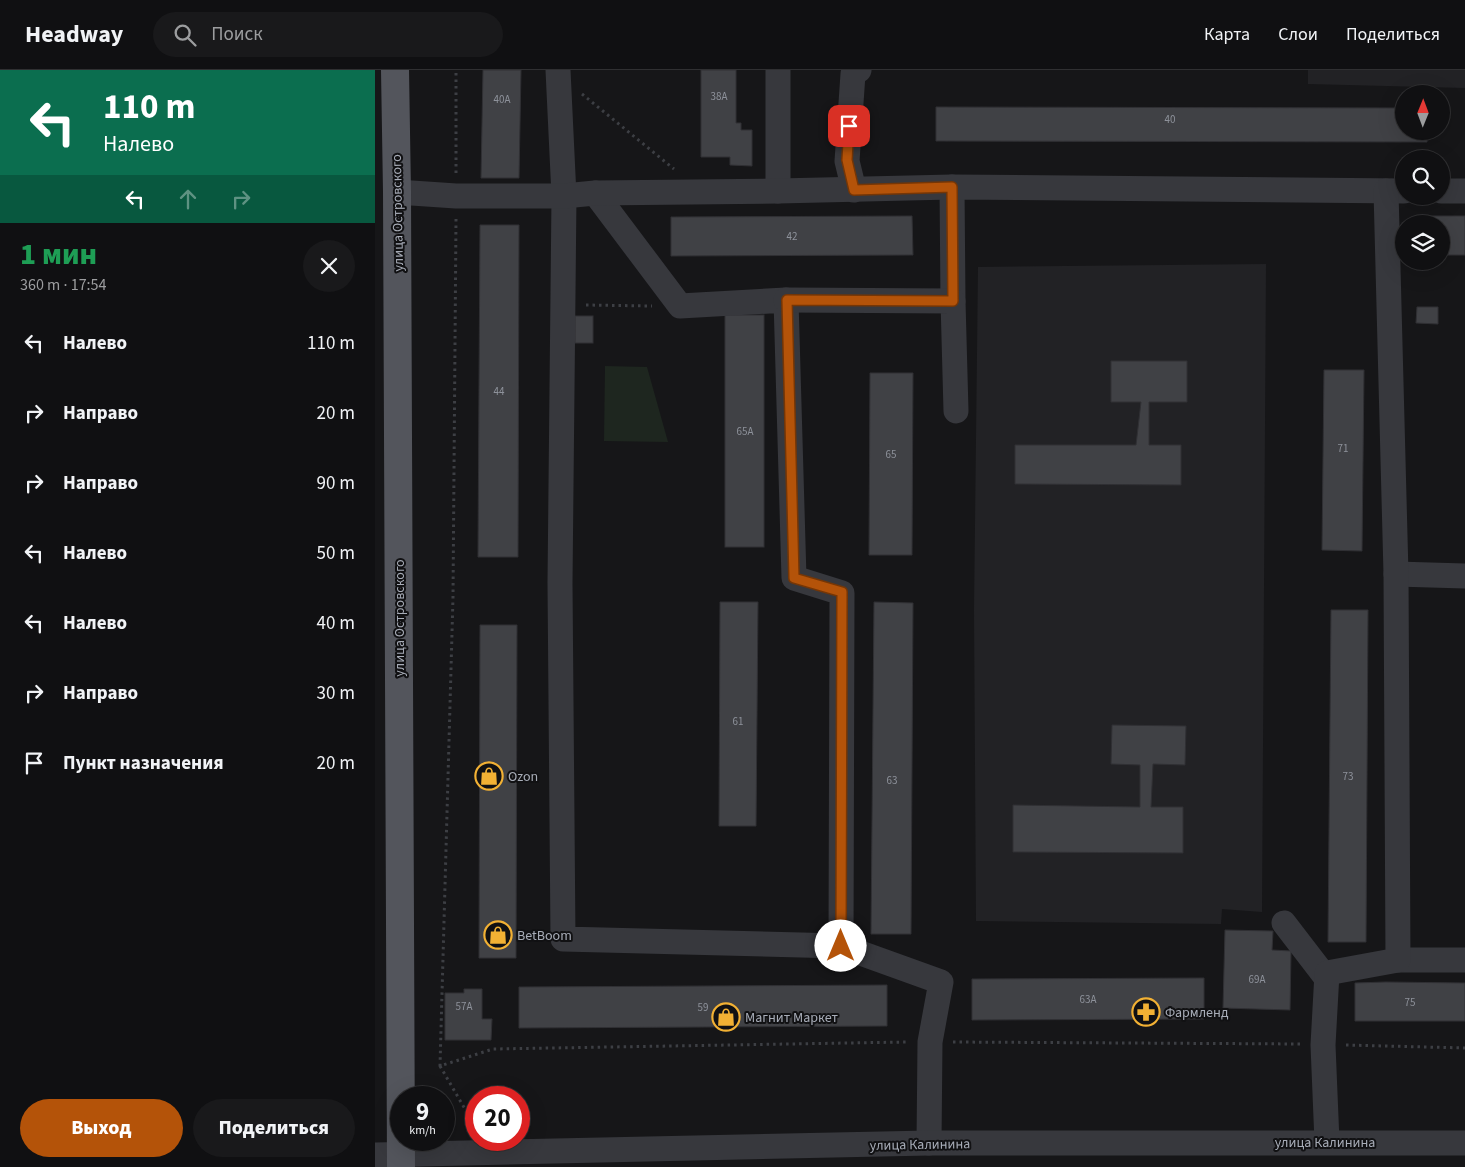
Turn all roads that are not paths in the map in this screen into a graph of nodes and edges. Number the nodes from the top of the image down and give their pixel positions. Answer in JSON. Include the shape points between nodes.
{"nodes":[{"id":1,"x":395,"y":70,"type":"edge"},
{"id":2,"x":778,"y":70,"type":"edge"},
{"id":3,"x":859,"y":70,"type":"edge"},
{"id":4,"x":558,"y":72,"type":"edge"},
{"id":5,"x":952,"y":187,"type":"junction"},
{"id":6,"x":854,"y":190,"type":"junction"},
{"id":7,"x":778,"y":191,"type":"junction"},
{"id":8,"x":1395,"y":191,"type":"edge"},
{"id":9,"x":1450,"y":191,"type":"edge"},
{"id":10,"x":397,"y":192,"type":"junction"},
{"id":11,"x":1465,"y":192,"type":"edge"},
{"id":12,"x":595,"y":193,"type":"junction"},
{"id":13,"x":564,"y":196,"type":"junction"},
{"id":14,"x":1395,"y":205,"type":"edge"},
{"id":15,"x":787,"y":300,"type":"junction"},
{"id":16,"x":953,"y":301,"type":"junction"},
{"id":17,"x":956,"y":411,"type":"dead end"},
{"id":18,"x":1396,"y":574,"type":"junction"},
{"id":19,"x":1465,"y":576,"type":"edge"},
{"id":20,"x":1284,"y":923,"type":"dead end"},
{"id":21,"x":841,"y":946,"type":"junction"},
{"id":22,"x":1398,"y":960,"type":"junction"},
{"id":23,"x":1465,"y":960,"type":"edge"},
{"id":24,"x":1327,"y":979,"type":"junction"},
{"id":25,"x":1327,"y":1142,"type":"junction"},
{"id":26,"x":1465,"y":1143,"type":"edge"},
{"id":27,"x":929,"y":1144,"type":"junction"},
{"id":28,"x":574,"y":1151,"type":"junction"},
{"id":29,"x":393,"y":1159,"type":"edge"},
{"id":30,"x":597,"y":1167,"type":"edge"}],
"edges":[{"from":1,"to":10,"type":"main road","name":"улица Островского"},
{"from":2,"to":7,"type":"street"},
{"from":3,"to":6,"type":"street","via":[[853,74],[847,160]]},
{"from":4,"to":13,"type":"street"},
{"from":5,"to":6,"type":"street"},
{"from":5,"to":8,"type":"street"},
{"from":5,"to":16,"type":"street"},
{"from":6,"to":7,"type":"street"},
{"from":7,"to":12,"type":"street"},
{"from":9,"to":11,"type":"street"},
{"from":10,"to":13,"type":"street","via":[[456,196]]},
{"from":10,"to":29,"type":"main road","name":"улица Островского"},
{"from":12,"to":13,"type":"street"},
{"from":12,"to":15,"type":"street","via":[[680,306]]},
{"from":13,"to":21,"type":"street","via":[[560,593],[563,939]]},
{"from":14,"to":18,"type":"street"},
{"from":15,"to":16,"type":"street"},
{"from":15,"to":21,"type":"street","via":[[794,578],[842,592]]},
{"from":16,"to":17,"type":"street"},
{"from":18,"to":19,"type":"street"},
{"from":18,"to":22,"type":"street"},
{"from":20,"to":24,"type":"street"},
{"from":21,"to":27,"type":"street","via":[[941,982],[930,1042]]},
{"from":22,"to":23,"type":"street"},
{"from":22,"to":24,"type":"street","via":[[1327,973]]},
{"from":24,"to":25,"type":"street","via":[[1323,1045]]},
{"from":25,"to":26,"type":"street","name":"улица Калинина"},
{"from":25,"to":27,"type":"street","name":"улица Калинина"},
{"from":27,"to":28,"type":"street","name":"улица Калинина"},
{"from":28,"to":29,"type":"street","name":"улица Калинина"},
{"from":28,"to":30,"type":"street"}]}
